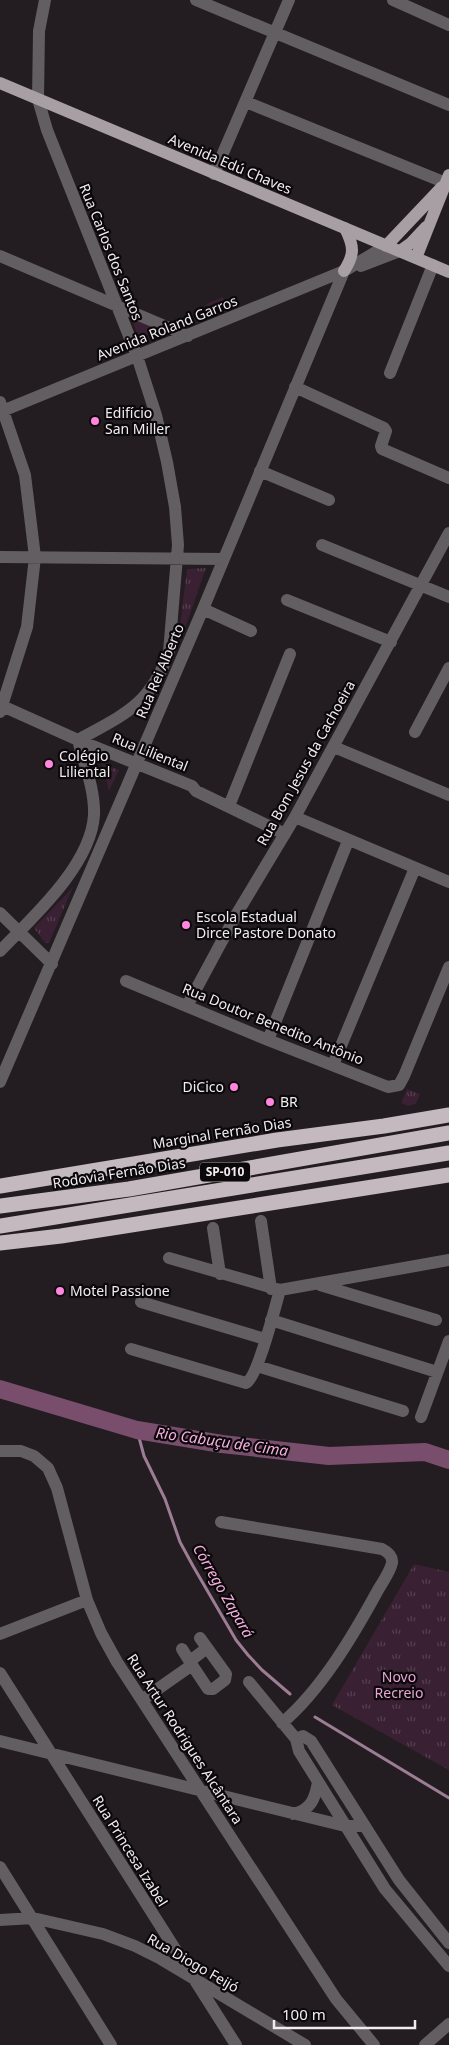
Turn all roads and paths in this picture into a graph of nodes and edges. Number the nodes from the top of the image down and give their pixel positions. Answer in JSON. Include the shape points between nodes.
{"nodes":[{"id":1,"x":45,"y":0,"type":"edge"},
{"id":2,"x":196,"y":0,"type":"edge"},
{"id":3,"x":289,"y":0,"type":"edge"},
{"id":4,"x":394,"y":0,"type":"edge"},
{"id":5,"x":449,"y":25,"type":"edge"},
{"id":6,"x":275,"y":34,"type":"junction"},
{"id":7,"x":0,"y":83,"type":"edge"},
{"id":8,"x":38,"y":99,"type":"junction"},
{"id":9,"x":246,"y":102,"type":"junction"},
{"id":10,"x":449,"y":105,"type":"edge"},
{"id":11,"x":214,"y":174,"type":"junction"},
{"id":12,"x":447,"y":179,"type":"edge"},
{"id":13,"x":431,"y":222,"type":"junction"},
{"id":14,"x":345,"y":228,"type":"junction"},
{"id":15,"x":386,"y":246,"type":"junction"},
{"id":16,"x":400,"y":251,"type":"junction"},
{"id":17,"x":0,"y":256,"type":"edge"},
{"id":18,"x":416,"y":258,"type":"junction"},
{"id":19,"x":433,"y":265,"type":"junction"},
{"id":20,"x":344,"y":271,"type":"junction"},
{"id":21,"x":449,"y":272,"type":"edge"},
{"id":22,"x":310,"y":285,"type":"junction"},
{"id":23,"x":116,"y":305,"type":"junction"},
{"id":24,"x":328,"y":310,"type":"junction"},
{"id":25,"x":188,"y":336,"type":"junction"},
{"id":26,"x":137,"y":356,"type":"junction"},
{"id":27,"x":390,"y":374,"type":"dead end"},
{"id":28,"x":296,"y":387,"type":"junction"},
{"id":29,"x":1,"y":408,"type":"edge"},
{"id":30,"x":260,"y":471,"type":"junction"},
{"id":31,"x":449,"y":478,"type":"edge"},
{"id":32,"x":329,"y":500,"type":"dead end"},
{"id":33,"x":449,"y":533,"type":"edge"},
{"id":34,"x":322,"y":545,"type":"dead end"},
{"id":35,"x":0,"y":557,"type":"edge"},
{"id":36,"x":35,"y":557,"type":"junction"},
{"id":37,"x":178,"y":559,"type":"junction"},
{"id":38,"x":224,"y":559,"type":"junction"},
{"id":39,"x":421,"y":586,"type":"junction"},
{"id":40,"x":449,"y":597,"type":"edge"},
{"id":41,"x":287,"y":600,"type":"dead end"},
{"id":42,"x":203,"y":609,"type":"junction"},
{"id":43,"x":251,"y":631,"type":"dead end"},
{"id":44,"x":391,"y":642,"type":"junction"},
{"id":45,"x":290,"y":654,"type":"dead end"},
{"id":46,"x":449,"y":668,"type":"edge"},
{"id":47,"x":1,"y":708,"type":"edge"},
{"id":48,"x":415,"y":732,"type":"dead end"},
{"id":49,"x":78,"y":740,"type":"junction"},
{"id":50,"x":334,"y":746,"type":"junction"},
{"id":51,"x":137,"y":763,"type":"junction"},
{"id":52,"x":449,"y":795,"type":"edge"},
{"id":53,"x":229,"y":806,"type":"junction"},
{"id":54,"x":295,"y":817,"type":"junction"},
{"id":55,"x":286,"y":834,"type":"junction"},
{"id":56,"x":348,"y":841,"type":"junction"},
{"id":57,"x":415,"y":868,"type":"junction"},
{"id":58,"x":449,"y":882,"type":"edge"},
{"id":59,"x":0,"y":913,"type":"edge"},
{"id":60,"x":19,"y":932,"type":"junction"},
{"id":61,"x":0,"y":951,"type":"edge"},
{"id":62,"x":52,"y":964,"type":"junction"},
{"id":63,"x":449,"y":967,"type":"edge"},
{"id":64,"x":126,"y":980,"type":"dead end"},
{"id":65,"x":187,"y":1006,"type":"junction"},
{"id":66,"x":268,"y":1040,"type":"junction"},
{"id":67,"x":332,"y":1065,"type":"junction"},
{"id":68,"x":0,"y":1082,"type":"edge"},
{"id":69,"x":449,"y":1115,"type":"edge"},
{"id":70,"x":449,"y":1133,"type":"edge"},
{"id":71,"x":449,"y":1153,"type":"edge"},
{"id":72,"x":449,"y":1175,"type":"edge"},
{"id":73,"x":0,"y":1186,"type":"edge"},
{"id":74,"x":0,"y":1206,"type":"edge"},
{"id":75,"x":261,"y":1221,"type":"dead end"},
{"id":76,"x":0,"y":1226,"type":"edge"},
{"id":77,"x":213,"y":1228,"type":"dead end"},
{"id":78,"x":0,"y":1243,"type":"edge"},
{"id":79,"x":169,"y":1258,"type":"dead end"},
{"id":80,"x":449,"y":1260,"type":"edge"},
{"id":81,"x":220,"y":1274,"type":"junction"},
{"id":82,"x":317,"y":1284,"type":"junction"},
{"id":83,"x":276,"y":1290,"type":"junction"},
{"id":84,"x":141,"y":1302,"type":"dead end"},
{"id":85,"x":271,"y":1320,"type":"junction"},
{"id":86,"x":436,"y":1320,"type":"dead end"},
{"id":87,"x":265,"y":1339,"type":"junction"},
{"id":88,"x":449,"y":1341,"type":"edge"},
{"id":89,"x":131,"y":1349,"type":"dead end"},
{"id":90,"x":257,"y":1366,"type":"junction"},
{"id":91,"x":437,"y":1372,"type":"junction"},
{"id":92,"x":403,"y":1411,"type":"dead end"},
{"id":93,"x":421,"y":1417,"type":"dead end"},
{"id":94,"x":1,"y":1451,"type":"edge"},
{"id":95,"x":221,"y":1522,"type":"dead end"},
{"id":96,"x":87,"y":1600,"type":"junction"},
{"id":97,"x":0,"y":1634,"type":"edge"},
{"id":98,"x":182,"y":1649,"type":"dead end"},
{"id":99,"x":191,"y":1663,"type":"junction"},
{"id":100,"x":0,"y":1673,"type":"edge"},
{"id":101,"x":249,"y":1682,"type":"dead end"},
{"id":102,"x":142,"y":1700,"type":"junction"},
{"id":103,"x":282,"y":1724,"type":"junction"},
{"id":104,"x":296,"y":1739,"type":"junction"},
{"id":105,"x":0,"y":1741,"type":"edge"},
{"id":106,"x":51,"y":1754,"type":"junction"},
{"id":107,"x":318,"y":1782,"type":"junction"},
{"id":108,"x":201,"y":1792,"type":"junction"},
{"id":109,"x":293,"y":1814,"type":"junction"},
{"id":110,"x":345,"y":1826,"type":"junction"},
{"id":111,"x":365,"y":1826,"type":"junction"},
{"id":112,"x":0,"y":1867,"type":"edge"},
{"id":113,"x":420,"y":1906,"type":"junction"},
{"id":114,"x":408,"y":1917,"type":"junction"},
{"id":115,"x":33,"y":1918,"type":"junction"},
{"id":116,"x":0,"y":1920,"type":"edge"},
{"id":117,"x":449,"y":1943,"type":"edge"},
{"id":118,"x":449,"y":1966,"type":"edge"},
{"id":119,"x":194,"y":1980,"type":"junction"},
{"id":120,"x":449,"y":2024,"type":"edge"},
{"id":121,"x":111,"y":2045,"type":"edge"},
{"id":122,"x":236,"y":2045,"type":"edge"},
{"id":123,"x":306,"y":2045,"type":"edge"},
{"id":124,"x":374,"y":2045,"type":"edge"},
{"id":125,"x":425,"y":2045,"type":"edge"}],
"edges":[{"from":1,"to":8,"type":"street","name":"Rua Carlos dos Santos","via":[[39,31]]},
{"from":2,"to":6,"type":"street"},
{"from":3,"to":6,"type":"street"},
{"from":4,"to":5,"type":"street"},
{"from":6,"to":9,"type":"street"},
{"from":6,"to":10,"type":"street"},
{"from":7,"to":8,"type":"main road","name":"Avenida Edú Chaves"},
{"from":8,"to":11,"type":"main road","name":"Avenida Edú Chaves"},
{"from":8,"to":23,"type":"street","name":"Rua Carlos dos Santos","via":[[47,130]]},
{"from":9,"to":11,"type":"street"},
{"from":9,"to":12,"type":"street"},
{"from":11,"to":14,"type":"main road","name":"Avenida Edú Chaves"},
{"from":12,"to":13,"type":"main road","name":"Avenida Roland Garros"},
{"from":12,"to":15,"type":"main road","name":"Avenida Roland Garros"},
{"from":13,"to":16,"type":"main road","name":"Avenida Roland Garros"},
{"from":13,"to":18,"type":"main road"},
{"from":14,"to":15,"type":"main road","name":"Avenida Edú Chaves"},
{"from":14,"to":20,"type":"main road","via":[[350,237],[352,255]]},
{"from":15,"to":16,"type":"main road","name":"Avenida Edú Chaves"},
{"from":15,"to":20,"type":"street","name":"Avenida Roland Garros"},
{"from":16,"to":18,"type":"main road","name":"Avenida Edú Chaves"},
{"from":16,"to":20,"type":"street","name":"Avenida Roland Garros"},
{"from":17,"to":23,"type":"street"},
{"from":18,"to":19,"type":"main road","name":"Avenida Edú Chaves"},
{"from":19,"to":21,"type":"main road","name":"Avenida Edú Chaves"},
{"from":19,"to":27,"type":"street"},
{"from":20,"to":22,"type":"street","name":"Avenida Roland Garros"},
{"from":20,"to":24,"type":"street","name":"Rua Rei Alberto"},
{"from":22,"to":24,"type":"street","via":[[323,292]]},
{"from":22,"to":25,"type":"street","name":"Avenida Roland Garros"},
{"from":23,"to":25,"type":"street"},
{"from":23,"to":26,"type":"street","name":"Rua Carlos dos Santos"},
{"from":24,"to":28,"type":"street","name":"Rua Rei Alberto"},
{"from":25,"to":26,"type":"street","name":"Avenida Roland Garros"},
{"from":26,"to":29,"type":"street","name":"Avenida Roland Garros"},
{"from":26,"to":37,"type":"street","name":"Rua Carlos dos Santos","via":[[167,462],[175,507]]},
{"from":28,"to":30,"type":"street","name":"Rua Rei Alberto"},
{"from":28,"to":31,"type":"street","via":[[384,428],[386,434],[381,447],[384,451]]},
{"from":29,"to":36,"type":"street","via":[[25,475]]},
{"from":30,"to":32,"type":"street"},
{"from":30,"to":38,"type":"street","name":"Rua Rei Alberto"},
{"from":33,"to":39,"type":"street","name":"Rua Bom Jesus da Cachoeira"},
{"from":34,"to":39,"type":"street"},
{"from":35,"to":36,"type":"street"},
{"from":36,"to":37,"type":"street"},
{"from":36,"to":47,"type":"street","via":[[27,627]]},
{"from":37,"to":38,"type":"street"},
{"from":37,"to":49,"type":"street","name":"Rua Carlos dos Santos","via":[[169,652],[160,673],[138,703]]},
{"from":38,"to":42,"type":"street","name":"Rua Rei Alberto"},
{"from":39,"to":40,"type":"street"},
{"from":39,"to":44,"type":"street","name":"Rua Bom Jesus da Cachoeira"},
{"from":41,"to":44,"type":"street"},
{"from":42,"to":43,"type":"street"},
{"from":42,"to":51,"type":"street","name":"Rua Rei Alberto"},
{"from":44,"to":50,"type":"street","name":"Rua Bom Jesus da Cachoeira"},
{"from":45,"to":53,"type":"street"},
{"from":46,"to":48,"type":"street"},
{"from":47,"to":49,"type":"street","name":"Rua Liliental"},
{"from":49,"to":51,"type":"street","name":"Rua Liliental"},
{"from":49,"to":60,"type":"street","via":[[93,802],[90,830],[74,869]]},
{"from":50,"to":52,"type":"street"},
{"from":50,"to":54,"type":"street","name":"Rua Bom Jesus da Cachoeira"},
{"from":51,"to":53,"type":"street","name":"Rua Liliental"},
{"from":51,"to":62,"type":"street","name":"Rua Rei Alberto"},
{"from":53,"to":55,"type":"street","name":"Rua Liliental"},
{"from":54,"to":55,"type":"street","name":"Rua Bom Jesus da Cachoeira"},
{"from":54,"to":56,"type":"street"},
{"from":55,"to":65,"type":"street","name":"Rua Bom Jesus da Cachoeira","via":[[236,915]]},
{"from":56,"to":57,"type":"street"},
{"from":56,"to":66,"type":"street"},
{"from":57,"to":58,"type":"street"},
{"from":57,"to":67,"type":"street"},
{"from":59,"to":60,"type":"street"},
{"from":60,"to":61,"type":"street"},
{"from":60,"to":62,"type":"street"},
{"from":62,"to":68,"type":"street","name":"Rua Rei Alberto"},
{"from":63,"to":67,"type":"street","name":"Rua Doutor Benedito Antônio","via":[[399,1085],[388,1087]]},
{"from":64,"to":65,"type":"street","name":"Rua Doutor Benedito Antônio"},
{"from":65,"to":66,"type":"street","name":"Rua Doutor Benedito Antônio"},
{"from":66,"to":67,"type":"street","name":"Rua Doutor Benedito Antônio"},
{"from":69,"to":73,"type":"highway","name":"Marginal Fernão Dias","number":"SP-010"},
{"from":70,"to":74,"type":"highway","name":"Rodovia Fernão Dias","number":"SP-010","via":[[129,1189]]},
{"from":71,"to":76,"type":"highway","number":"SP-010"},
{"from":72,"to":78,"type":"highway"},
{"from":75,"to":83,"type":"street"},
{"from":77,"to":81,"type":"street"},
{"from":79,"to":81,"type":"street"},
{"from":80,"to":82,"type":"street"},
{"from":81,"to":83,"type":"street"},
{"from":82,"to":83,"type":"street"},
{"from":82,"to":86,"type":"street"},
{"from":83,"to":85,"type":"street"},
{"from":84,"to":87,"type":"street"},
{"from":85,"to":87,"type":"street"},
{"from":85,"to":91,"type":"street"},
{"from":87,"to":90,"type":"street"},
{"from":88,"to":91,"type":"street"},
{"from":89,"to":90,"type":"street","via":[[243,1383],[250,1380]]},
{"from":90,"to":92,"type":"street"},
{"from":91,"to":93,"type":"street"},
{"from":94,"to":96,"type":"street","name":"Rua Artur Rodrigues Alcântara","via":[[21,1451],[34,1456],[48,1468],[57,1488]]},
{"from":95,"to":103,"type":"street","via":[[382,1549],[391,1556],[392,1565],[329,1670]]},
{"from":96,"to":97,"type":"street"},
{"from":96,"to":102,"type":"street","name":"Rua Artur Rodrigues Alcântara","via":[[101,1633]]},
{"from":98,"to":99,"type":"street"},
{"from":99,"to":99,"type":"street","via":[[204,1643],[226,1674],[225,1680],[208,1689]]},
{"from":99,"to":102,"type":"street"},
{"from":100,"to":106,"type":"street","name":"Rua Princesa Izabel"},
{"from":101,"to":103,"type":"street"},
{"from":102,"to":108,"type":"street","name":"Rua Artur Rodrigues Alcântara"},
{"from":103,"to":104,"type":"street"},
{"from":104,"to":107,"type":"street","via":[[299,1751]]},
{"from":104,"to":111,"type":"street","via":[[303,1736],[311,1741]]},
{"from":105,"to":106,"type":"street"},
{"from":106,"to":108,"type":"street"},
{"from":106,"to":119,"type":"street","name":"Rua Princesa Izabel"},
{"from":107,"to":109,"type":"street","via":[[314,1801],[308,1808]]},
{"from":107,"to":110,"type":"street"},
{"from":108,"to":109,"type":"street"},
{"from":108,"to":124,"type":"street","name":"Rua Artur Rodrigues Alcântara","via":[[336,1999]]},
{"from":109,"to":110,"type":"street"},
{"from":110,"to":111,"type":"street"},
{"from":110,"to":114,"type":"street","via":[[385,1889]]},
{"from":111,"to":113,"type":"street","via":[[399,1880]]},
{"from":112,"to":115,"type":"street"},
{"from":113,"to":114,"type":"street"},
{"from":113,"to":117,"type":"street"},
{"from":114,"to":118,"type":"street"},
{"from":115,"to":116,"type":"street","name":"Rua Diogo Feijó"},
{"from":115,"to":119,"type":"street","name":"Rua Diogo Feijó","via":[[70,1925],[127,1943]]},
{"from":115,"to":121,"type":"street"},
{"from":119,"to":122,"type":"street","name":"Rua Princesa Izabel"},
{"from":119,"to":123,"type":"street","name":"Rua Diogo Feijó"},
{"from":120,"to":125,"type":"street"}]}
